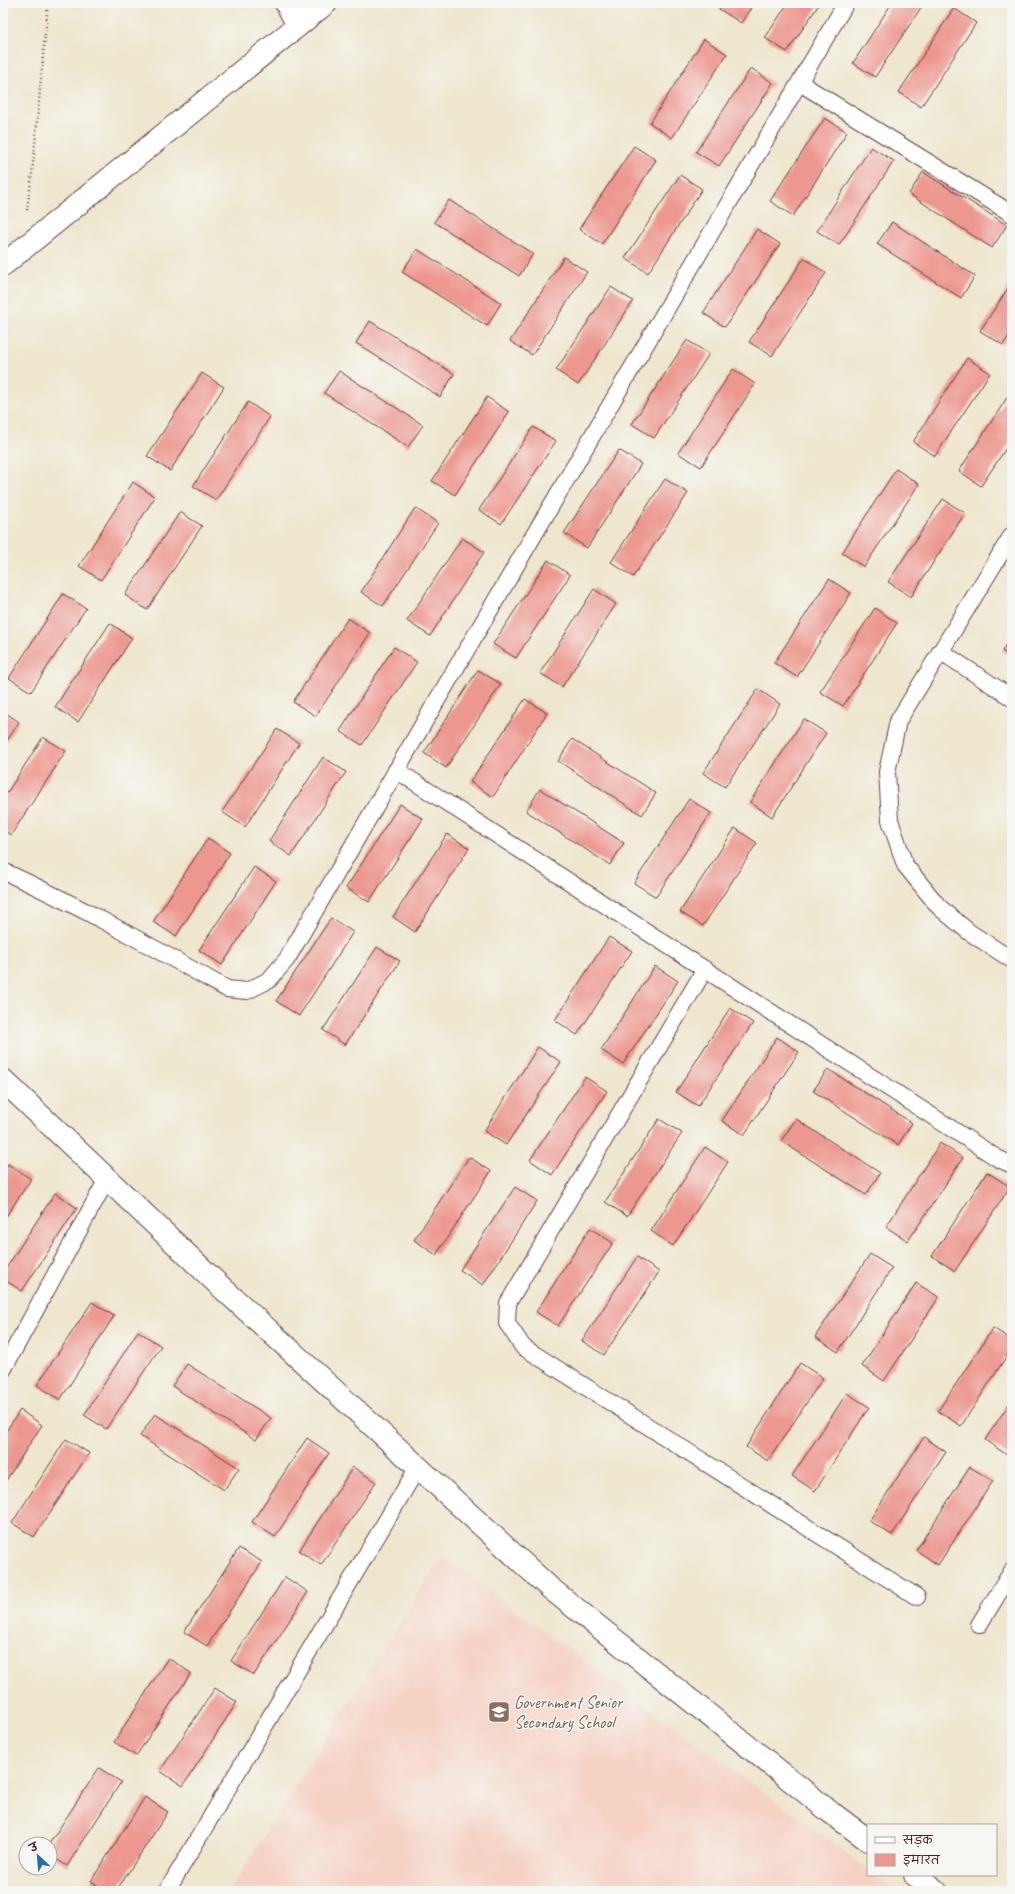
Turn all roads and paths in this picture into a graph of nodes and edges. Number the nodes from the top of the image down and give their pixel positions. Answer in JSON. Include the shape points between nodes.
{"nodes":[{"id":1,"x":48,"y":3,"type":"edge"},
{"id":2,"x":286,"y":3,"type":"edge"},
{"id":3,"x":326,"y":3,"type":"edge"},
{"id":4,"x":846,"y":3,"type":"edge"},
{"id":5,"x":298,"y":26,"type":"junction"},
{"id":6,"x":800,"y":83,"type":"junction"},
{"id":7,"x":1012,"y":214,"type":"edge"},
{"id":8,"x":22,"y":250,"type":"junction"},
{"id":9,"x":3,"y":265,"type":"edge"},
{"id":10,"x":1012,"y":535,"type":"edge"},
{"id":11,"x":940,"y":651,"type":"junction"},
{"id":12,"x":1012,"y":698,"type":"edge"},
{"id":13,"x":396,"y":770,"type":"junction"},
{"id":14,"x":3,"y":871,"type":"edge"},
{"id":15,"x":1012,"y":960,"type":"edge"},
{"id":16,"x":705,"y":970,"type":"junction"},
{"id":17,"x":3,"y":1080,"type":"edge"},
{"id":18,"x":1012,"y":1165,"type":"edge"},
{"id":19,"x":107,"y":1179,"type":"junction"},
{"id":20,"x":3,"y":1370,"type":"edge"},
{"id":21,"x":418,"y":1467,"type":"junction"},
{"id":22,"x":1012,"y":1571,"type":"edge"},
{"id":23,"x":917,"y":1597,"type":"dead end"},
{"id":24,"x":979,"y":1625,"type":"dead end"},
{"id":25,"x":867,"y":1839,"type":"edge"},
{"id":26,"x":916,"y":1876,"type":"edge"},
{"id":27,"x":167,"y":1891,"type":"edge"},
{"id":28,"x":936,"y":1891,"type":"edge"}],
"edges":[{"from":1,"to":8,"type":"path","via":[[33,165]]},
{"from":2,"to":5,"type":"street"},
{"from":3,"to":5,"type":"street"},
{"from":4,"to":6,"type":"lane"},
{"from":5,"to":8,"type":"street"},
{"from":6,"to":7,"type":"lane"},
{"from":6,"to":13,"type":"lane"},
{"from":8,"to":9,"type":"street"},
{"from":10,"to":11,"type":"lane"},
{"from":11,"to":12,"type":"lane"},
{"from":11,"to":15,"type":"lane","via":[[898,721],[887,772],[890,820],[905,865],[939,907],[969,932]]},
{"from":13,"to":14,"type":"lane","via":[[286,959],[269,980],[247,991],[227,990],[122,930]]},
{"from":13,"to":16,"type":"lane"},
{"from":16,"to":18,"type":"lane","via":[[918,1108]]},
{"from":16,"to":23,"type":"lane","via":[[508,1303],[506,1323],[523,1348]]},
{"from":17,"to":19,"type":"street"},
{"from":19,"to":20,"type":"lane"},
{"from":19,"to":21,"type":"street"},
{"from":21,"to":25,"type":"street","via":[[550,1588]]},
{"from":21,"to":27,"type":"lane"},
{"from":22,"to":24,"type":"lane"},
{"from":26,"to":28,"type":"street"}]}
